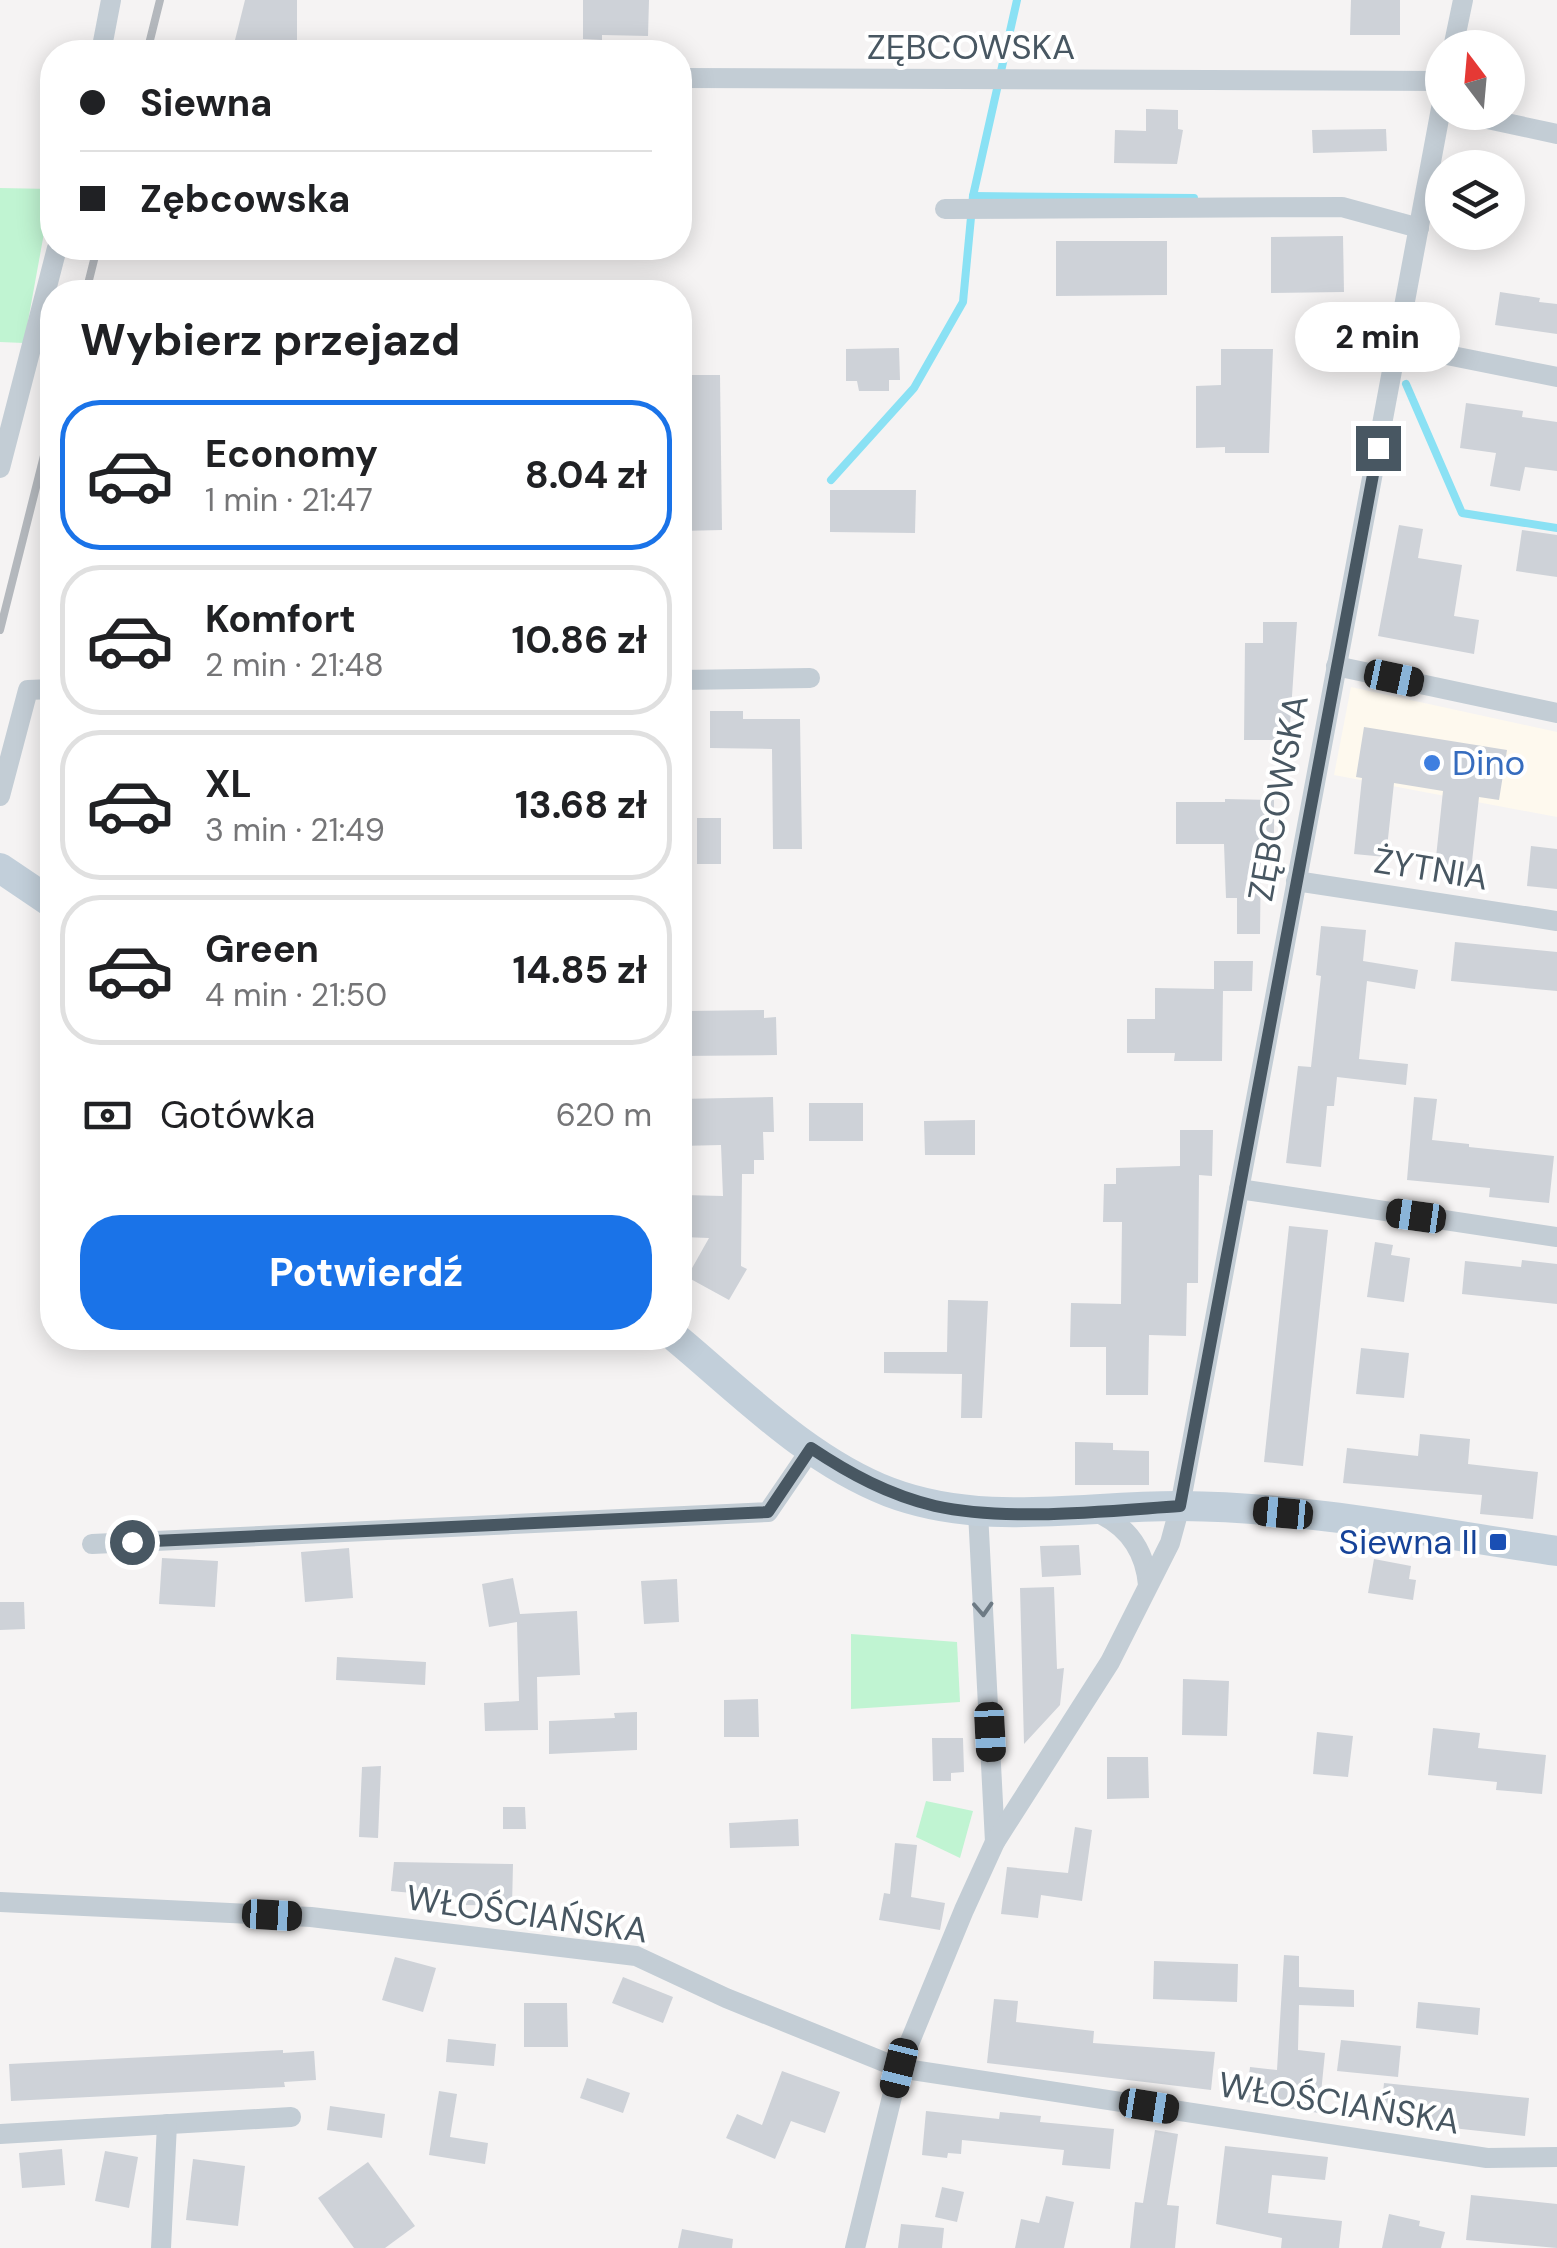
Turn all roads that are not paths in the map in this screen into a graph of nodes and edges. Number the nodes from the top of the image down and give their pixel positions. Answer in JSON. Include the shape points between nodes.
{"nodes":[{"id":1,"x":112,"y":0,"type":"edge"},
{"id":2,"x":1463,"y":0,"type":"edge"},
{"id":3,"x":1457,"y":30,"type":"edge"},
{"id":4,"x":104,"y":40,"type":"edge"},
{"id":5,"x":692,"y":78,"type":"edge"},
{"id":6,"x":1425,"y":81,"type":"edge"},
{"id":7,"x":1525,"y":127,"type":"edge"},
{"id":8,"x":1438,"y":130,"type":"edge"},
{"id":9,"x":1557,"y":134,"type":"edge"},
{"id":10,"x":946,"y":209,"type":"dead end"},
{"id":11,"x":1419,"y":228,"type":"junction"},
{"id":12,"x":40,"y":314,"type":"edge"},
{"id":13,"x":1397,"y":345,"type":"junction"},
{"id":14,"x":1557,"y":376,"type":"edge"},
{"id":15,"x":0,"y":468,"type":"edge"},
{"id":16,"x":1336,"y":666,"type":"junction"},
{"id":17,"x":810,"y":678,"type":"dead end"},
{"id":18,"x":692,"y":680,"type":"edge"},
{"id":19,"x":40,"y":690,"type":"edge"},
{"id":20,"x":1557,"y":712,"type":"edge"},
{"id":21,"x":0,"y":796,"type":"edge"},
{"id":22,"x":0,"y":868,"type":"edge"},
{"id":23,"x":1296,"y":881,"type":"junction"},
{"id":24,"x":40,"y":895,"type":"edge"},
{"id":25,"x":1557,"y":921,"type":"edge"},
{"id":26,"x":1238,"y":1189,"type":"junction"},
{"id":27,"x":1557,"y":1237,"type":"edge"},
{"id":28,"x":691,"y":1350,"type":"edge"},
{"id":29,"x":811,"y":1448,"type":"junction"},
{"id":30,"x":1180,"y":1506,"type":"junction"},
{"id":31,"x":1093,"y":1510,"type":"junction"},
{"id":32,"x":978,"y":1512,"type":"junction"},
{"id":33,"x":92,"y":1544,"type":"dead end"},
{"id":34,"x":1557,"y":1550,"type":"edge"},
{"id":35,"x":1148,"y":1587,"type":"junction"},
{"id":36,"x":995,"y":1842,"type":"junction"},
{"id":37,"x":0,"y":1902,"type":"edge"},
{"id":38,"x":899,"y":2068,"type":"junction"},
{"id":39,"x":291,"y":2117,"type":"dead end"},
{"id":40,"x":167,"y":2124,"type":"junction"},
{"id":41,"x":0,"y":2134,"type":"edge"},
{"id":42,"x":1557,"y":2157,"type":"edge"},
{"id":43,"x":161,"y":2248,"type":"edge"},
{"id":44,"x":855,"y":2248,"type":"edge"}],
"edges":[{"from":1,"to":4,"type":"street"},
{"from":2,"to":3,"type":"street"},
{"from":5,"to":6,"type":"street","name":"ZĘBCOWSKA"},
{"from":7,"to":9,"type":"street"},
{"from":8,"to":11,"type":"street","name":"ZĘBCOWSKA"},
{"from":10,"to":11,"type":"street","via":[[1342,207]]},
{"from":11,"to":13,"type":"street","name":"ZĘBCOWSKA"},
{"from":12,"to":15,"type":"street"},
{"from":13,"to":14,"type":"street"},
{"from":13,"to":16,"type":"street","name":"ZĘBCOWSKA"},
{"from":16,"to":20,"type":"street"},
{"from":16,"to":23,"type":"street","name":"ZĘBCOWSKA"},
{"from":17,"to":18,"type":"street"},
{"from":19,"to":21,"type":"street","via":[[28,690]]},
{"from":22,"to":24,"type":"street"},
{"from":23,"to":25,"type":"street","name":"ŻYTNIA"},
{"from":23,"to":26,"type":"street","name":"ZĘBCOWSKA"},
{"from":26,"to":27,"type":"street"},
{"from":26,"to":30,"type":"street","name":"ZĘBCOWSKA"},
{"from":28,"to":29,"type":"street"},
{"from":29,"to":32,"type":"street","via":[[890,1492]]},
{"from":29,"to":33,"type":"street","via":[[768,1512]]},
{"from":30,"to":31,"type":"street"},
{"from":30,"to":34,"type":"street","via":[[1329,1518]]},
{"from":30,"to":35,"type":"street","name":"ZĘBCOWSKA"},
{"from":31,"to":32,"type":"street"},
{"from":31,"to":35,"type":"street","via":[[1134,1541]]},
{"from":32,"to":36,"type":"street","one_way":true},
{"from":35,"to":36,"type":"street","name":"ZĘBCOWSKA","via":[[1110,1662]]},
{"from":36,"to":38,"type":"street","name":"ZĘBCOWSKA"},
{"from":37,"to":38,"type":"street","name":"WŁOŚCIAŃSKA","via":[[311,1917],[636,1956]]},
{"from":38,"to":42,"type":"street","name":"WŁOŚCIAŃSKA","via":[[1487,2158]]},
{"from":38,"to":44,"type":"street","name":"ZĘBCOWSKA"},
{"from":39,"to":40,"type":"street"},
{"from":40,"to":41,"type":"street"},
{"from":40,"to":43,"type":"street"}]}
